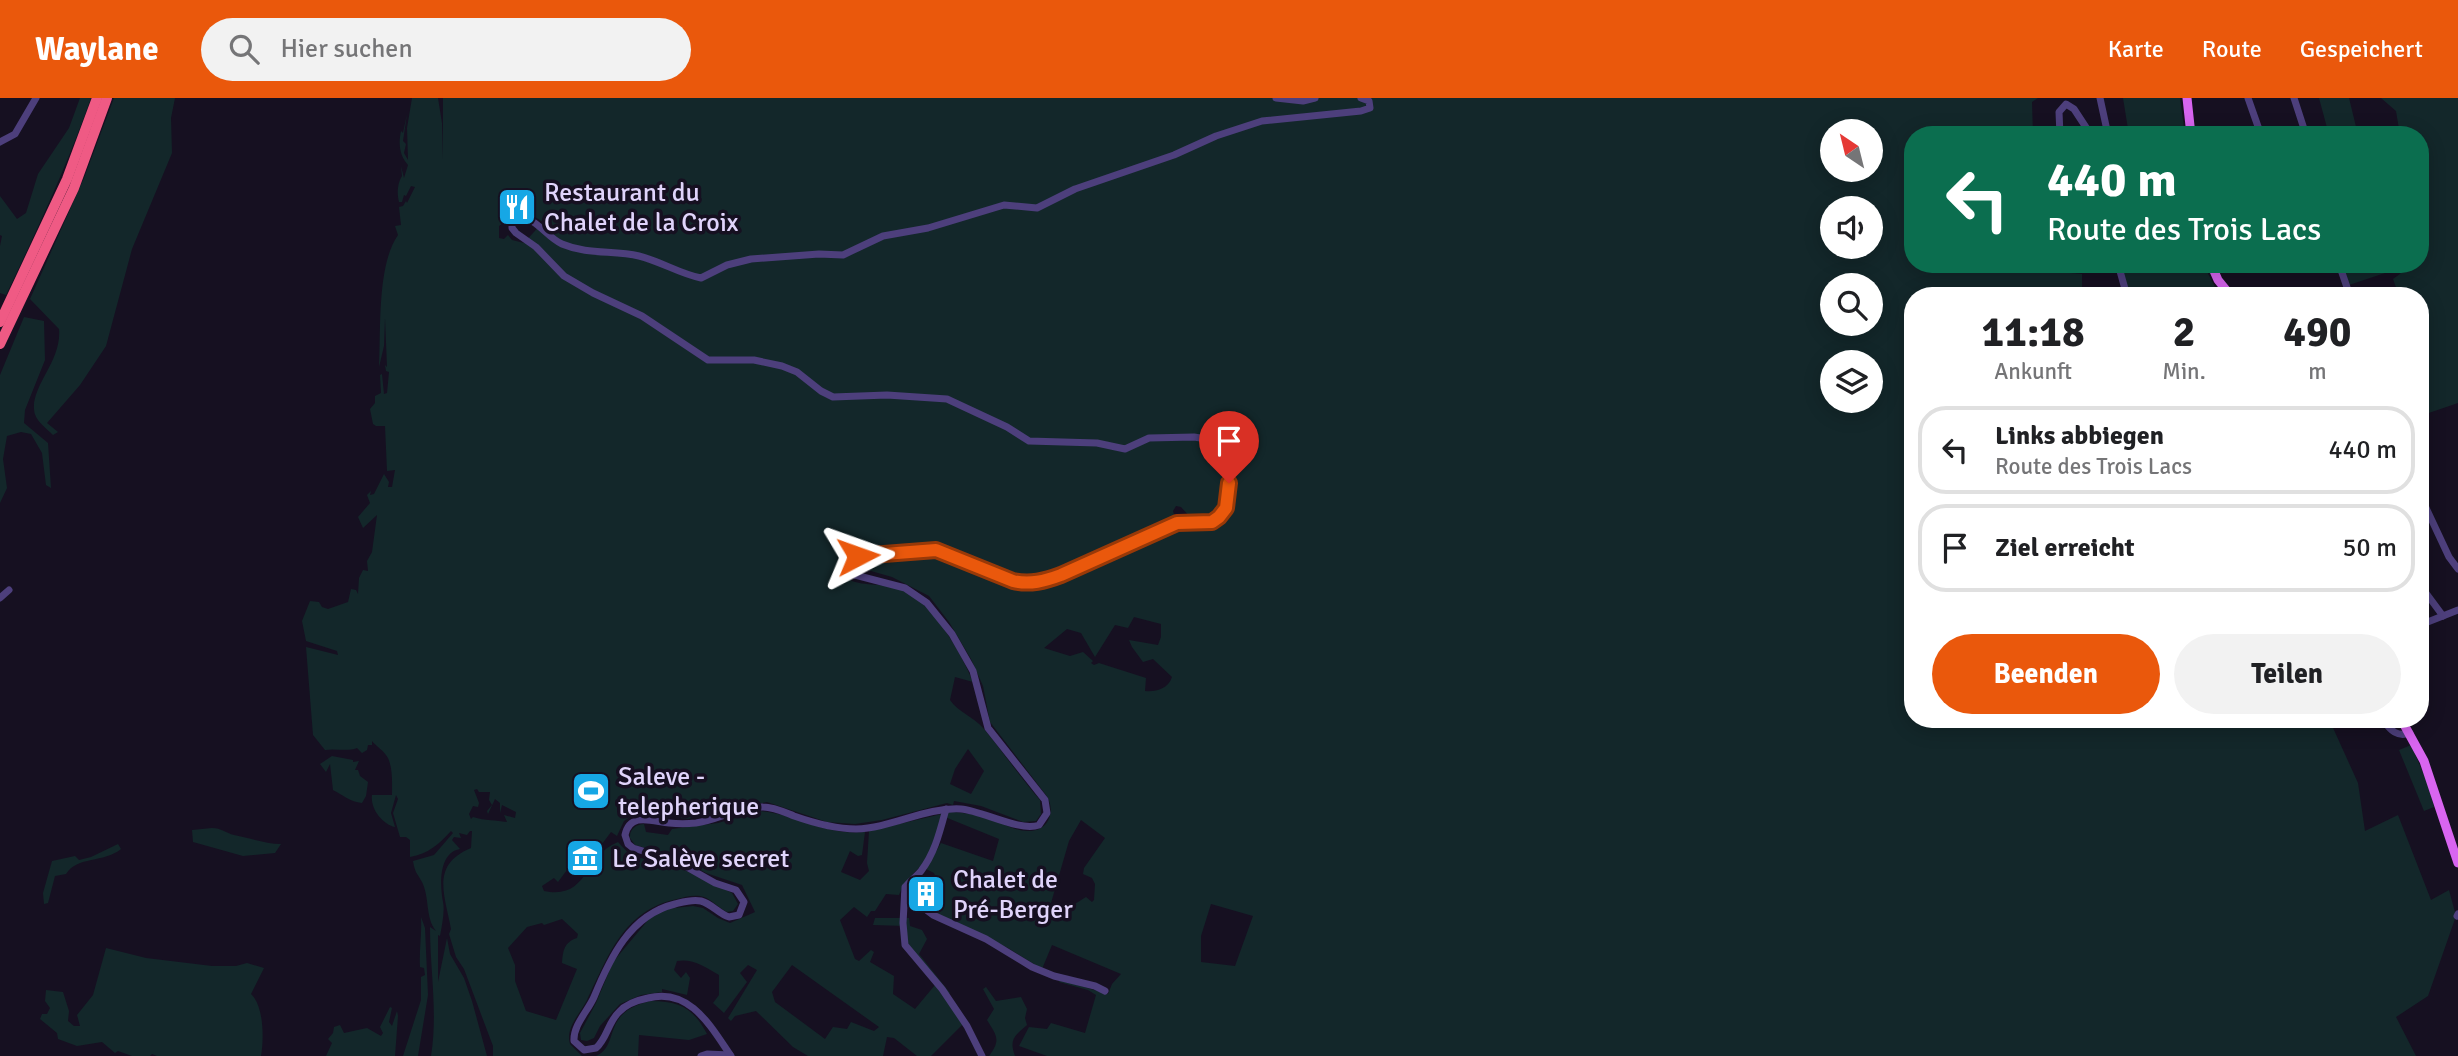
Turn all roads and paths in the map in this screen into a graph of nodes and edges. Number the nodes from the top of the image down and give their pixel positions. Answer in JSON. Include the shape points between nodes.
{"nodes":[{"id":1,"x":36,"y":98,"type":"edge"},
{"id":2,"x":97,"y":98,"type":"edge"},
{"id":3,"x":107,"y":98,"type":"edge"},
{"id":4,"x":1276,"y":98,"type":"edge"},
{"id":5,"x":1315,"y":98,"type":"edge"},
{"id":6,"x":1361,"y":98,"type":"edge"},
{"id":7,"x":2100,"y":98,"type":"edge"},
{"id":8,"x":2187,"y":98,"type":"edge"},
{"id":9,"x":2248,"y":98,"type":"edge"},
{"id":10,"x":2294,"y":98,"type":"edge"},
{"id":11,"x":2060,"y":126,"type":"edge"},
{"id":12,"x":2085,"y":126,"type":"edge"},
{"id":13,"x":2106,"y":126,"type":"edge"},
{"id":14,"x":2190,"y":126,"type":"edge"},
{"id":15,"x":2258,"y":126,"type":"edge"},
{"id":16,"x":2303,"y":126,"type":"edge"},
{"id":17,"x":0,"y":142,"type":"edge"},
{"id":18,"x":0,"y":322,"type":"edge"},
{"id":19,"x":0,"y":344,"type":"edge"},
{"id":20,"x":2429,"y":516,"type":"edge"},
{"id":21,"x":2458,"y":569,"type":"edge"},
{"id":22,"x":9,"y":590,"type":"dead end"},
{"id":23,"x":2429,"y":597,"type":"edge"},
{"id":24,"x":0,"y":598,"type":"edge"},
{"id":25,"x":2458,"y":610,"type":"edge"},
{"id":26,"x":2443,"y":616,"type":"junction"},
{"id":27,"x":2429,"y":621,"type":"edge"},
{"id":28,"x":2390,"y":728,"type":"edge"},
{"id":29,"x":2407,"y":728,"type":"edge"},
{"id":30,"x":2410,"y":733,"type":"junction"},
{"id":31,"x":946,"y":809,"type":"junction"},
{"id":32,"x":2458,"y":863,"type":"edge"},
{"id":33,"x":905,"y":894,"type":"junction"},
{"id":34,"x":1105,"y":991,"type":"dead end"},
{"id":35,"x":701,"y":1056,"type":"edge"},
{"id":36,"x":730,"y":1056,"type":"edge"},
{"id":37,"x":982,"y":1056,"type":"edge"}],
"edges":[{"from":1,"to":17,"type":"street","via":[[15,134]]},
{"from":2,"to":18,"type":"highway","via":[[67,179]]},
{"from":3,"to":19,"type":"highway","via":[[74,188]]},
{"from":4,"to":5,"type":"street"},
{"from":6,"to":31,"type":"street","via":[[1369,101],[1370,107],[1247,125],[1182,153],[1075,189],[1037,208],[1004,205],[883,236],[843,255],[751,259],[703,278],[638,256],[571,247],[524,217],[512,221],[516,233],[570,281],[642,316],[708,360],[754,360],[782,366],[836,398],[887,395],[951,400],[1030,441],[1097,443],[1125,449],[1149,439],[1194,437],[1217,446],[1226,461],[1229,483],[1226,508],[1219,517],[1208,523],[1177,523],[1061,575],[1033,583],[1013,581],[936,550],[855,558],[851,564],[855,575],[905,588],[934,611],[973,671],[988,728],[1047,807],[1043,821],[1030,827],[974,811]]},
{"from":7,"to":13,"type":"street"},
{"from":8,"to":14,"type":"main road"},
{"from":9,"to":15,"type":"street"},
{"from":10,"to":16,"type":"street"},
{"from":11,"to":12,"type":"street","via":[[2060,109],[2066,104]]},
{"from":20,"to":21,"type":"street"},
{"from":22,"to":24,"type":"street"},
{"from":23,"to":26,"type":"street"},
{"from":25,"to":26,"type":"street"},
{"from":26,"to":27,"type":"street"},
{"from":28,"to":30,"type":"street","via":[[2395,733]]},
{"from":29,"to":30,"type":"main road"},
{"from":30,"to":32,"type":"main road","via":[[2428,771]]},
{"from":31,"to":33,"type":"street","via":[[929,858],[906,884]]},
{"from":31,"to":36,"type":"street","via":[[857,828],[829,827],[764,807],[695,823],[642,818],[630,824],[625,835],[633,848],[676,861],[736,890],[744,907],[739,915],[729,917],[704,902],[690,901],[648,914],[612,956],[574,1041],[584,1050],[596,1048],[619,1011],[634,1002],[662,996],[698,1011]]},
{"from":33,"to":34,"type":"street","via":[[933,915],[996,944],[1032,967]]},
{"from":33,"to":37,"type":"street","via":[[905,945],[942,989]]},
{"from":35,"to":36,"type":"street"}]}
